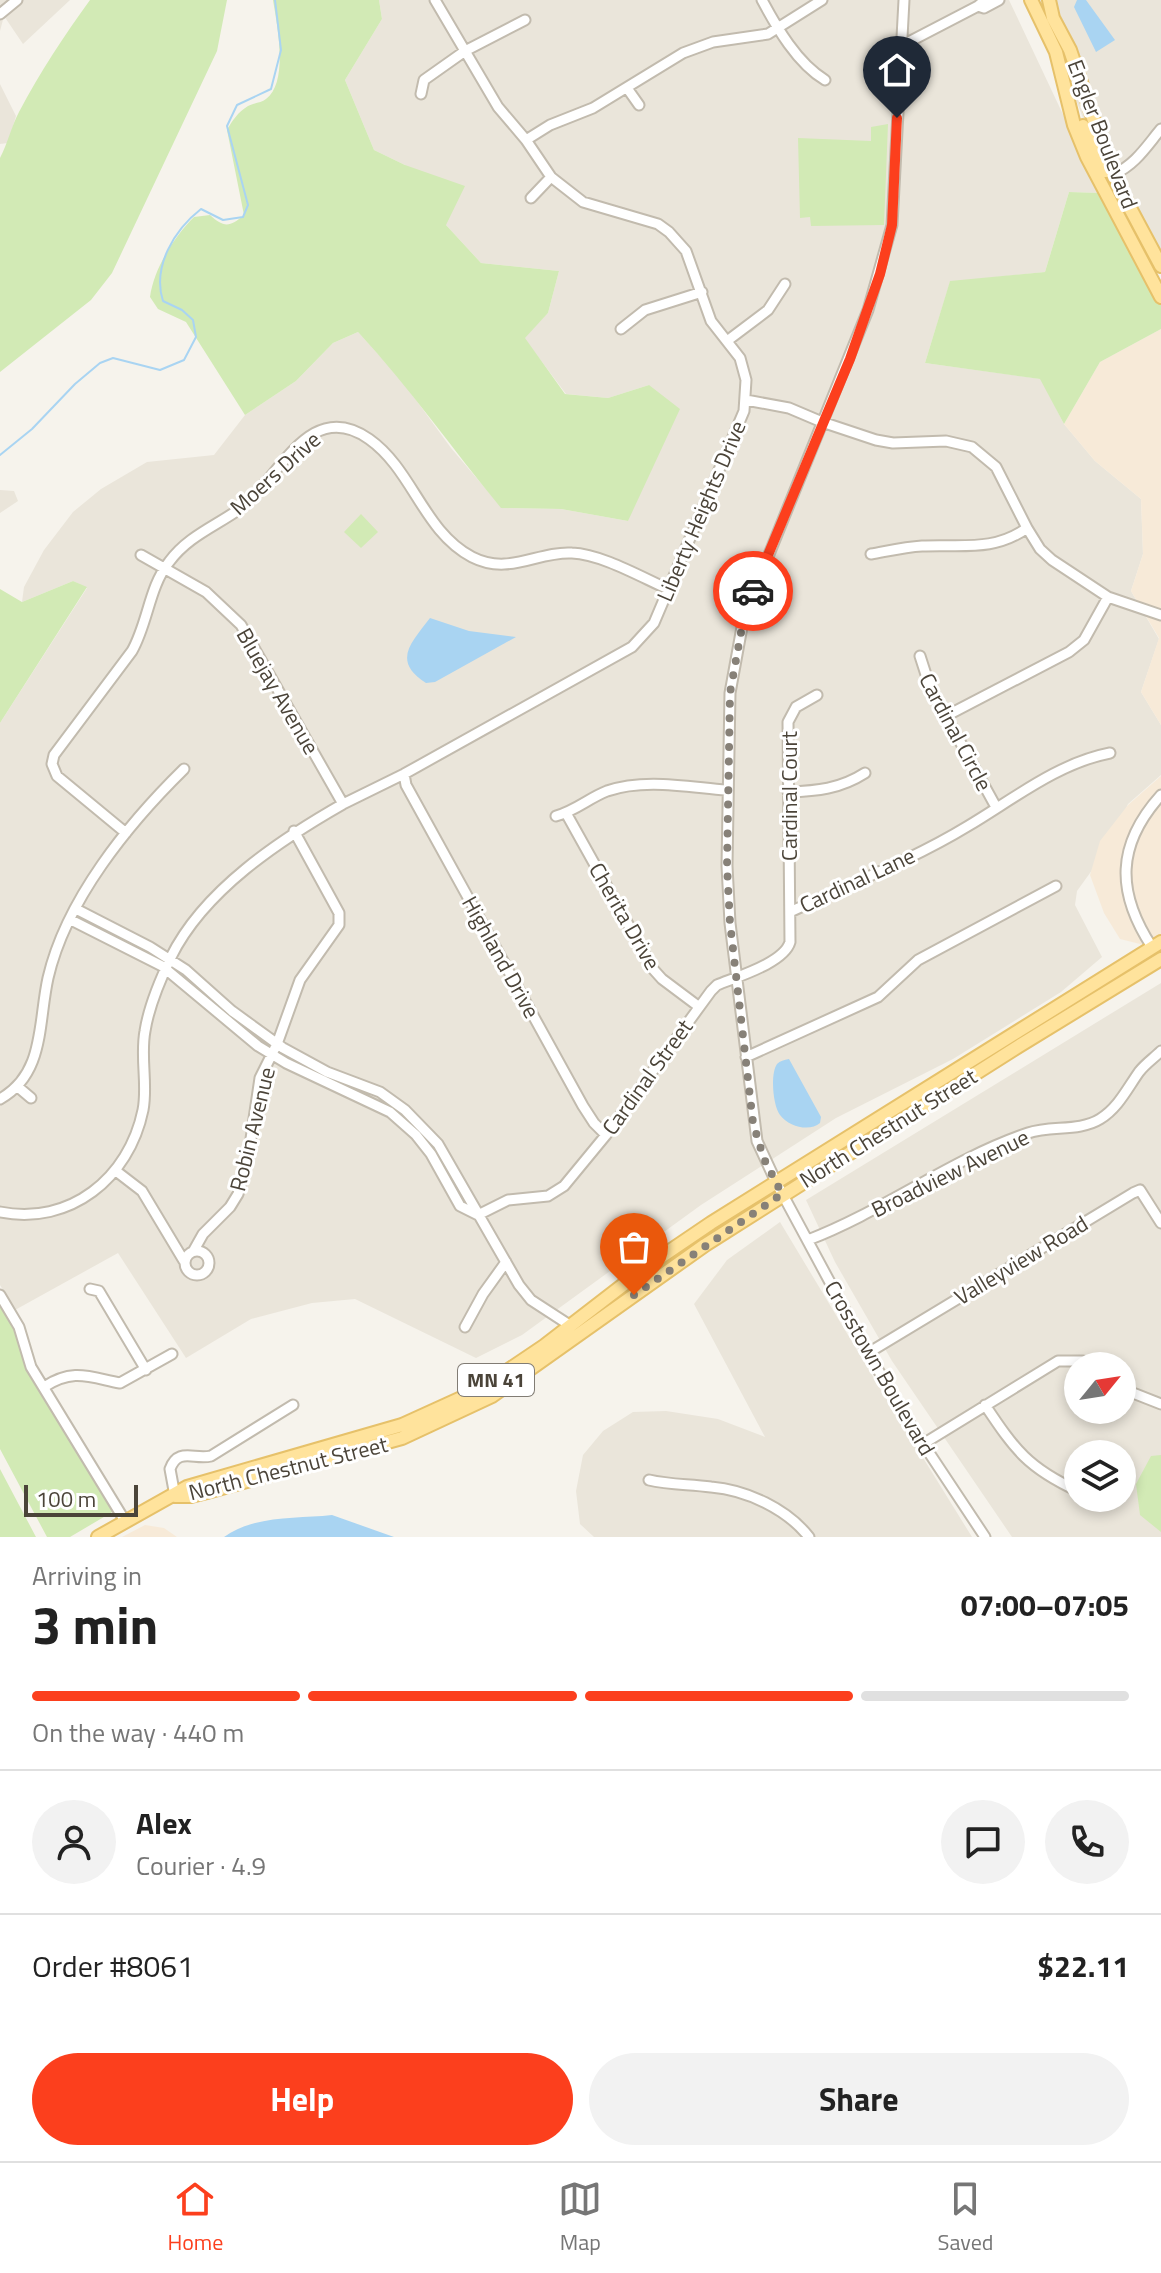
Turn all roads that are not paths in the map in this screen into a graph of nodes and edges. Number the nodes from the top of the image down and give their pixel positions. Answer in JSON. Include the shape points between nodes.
{"nodes":[{"id":1,"x":17,"y":0,"type":"edge"},
{"id":2,"x":435,"y":0,"type":"edge"},
{"id":3,"x":762,"y":0,"type":"edge"},
{"id":4,"x":822,"y":0,"type":"edge"},
{"id":5,"x":904,"y":0,"type":"edge"},
{"id":6,"x":999,"y":0,"type":"edge"},
{"id":7,"x":1031,"y":0,"type":"edge"},
{"id":8,"x":1049,"y":0,"type":"edge"},
{"id":9,"x":982,"y":3,"type":"edge"},
{"id":10,"x":0,"y":14,"type":"edge"},
{"id":11,"x":525,"y":20,"type":"dead end"},
{"id":12,"x":779,"y":29,"type":"junction"},
{"id":13,"x":901,"y":46,"type":"junction"},
{"id":14,"x":465,"y":51,"type":"junction"},
{"id":15,"x":825,"y":80,"type":"dead end"},
{"id":16,"x":627,"y":88,"type":"junction"},
{"id":17,"x":421,"y":94,"type":"dead end"},
{"id":18,"x":1069,"y":104,"type":"junction"},
{"id":19,"x":639,"y":105,"type":"dead end"},
{"id":20,"x":1161,"y":129,"type":"edge"},
{"id":21,"x":526,"y":140,"type":"junction"},
{"id":22,"x":1114,"y":174,"type":"junction"},
{"id":23,"x":551,"y":177,"type":"junction"},
{"id":24,"x":531,"y":198,"type":"dead end"},
{"id":25,"x":1161,"y":266,"type":"edge"},
{"id":26,"x":785,"y":284,"type":"dead end"},
{"id":27,"x":702,"y":292,"type":"junction"},
{"id":28,"x":1161,"y":297,"type":"edge"},
{"id":29,"x":621,"y":329,"type":"dead end"},
{"id":30,"x":727,"y":341,"type":"junction"},
{"id":31,"x":746,"y":400,"type":"junction"},
{"id":32,"x":822,"y":422,"type":"junction"},
{"id":33,"x":1027,"y":528,"type":"junction"},
{"id":34,"x":871,"y":554,"type":"dead end"},
{"id":35,"x":141,"y":555,"type":"dead end"},
{"id":36,"x":164,"y":569,"type":"junction"},
{"id":37,"x":668,"y":589,"type":"junction"},
{"id":38,"x":1108,"y":597,"type":"junction"},
{"id":39,"x":1161,"y":615,"type":"edge"},
{"id":40,"x":920,"y":656,"type":"dead end"},
{"id":41,"x":817,"y":695,"type":"dead end"},
{"id":42,"x":946,"y":716,"type":"junction"},
{"id":43,"x":1110,"y":753,"type":"dead end"},
{"id":44,"x":184,"y":769,"type":"dead end"},
{"id":45,"x":865,"y":773,"type":"dead end"},
{"id":46,"x":404,"y":774,"type":"junction"},
{"id":47,"x":726,"y":790,"type":"junction"},
{"id":48,"x":788,"y":792,"type":"junction"},
{"id":49,"x":1161,"y":795,"type":"edge"},
{"id":50,"x":343,"y":804,"type":"junction"},
{"id":51,"x":996,"y":807,"type":"junction"},
{"id":52,"x":294,"y":831,"type":"junction"},
{"id":53,"x":126,"y":833,"type":"junction"},
{"id":54,"x":1056,"y":886,"type":"dead end"},
{"id":55,"x":76,"y":909,"type":"junction"},
{"id":56,"x":790,"y":912,"type":"junction"},
{"id":57,"x":71,"y":920,"type":"junction"},
{"id":58,"x":1157,"y":945,"type":"edge"},
{"id":59,"x":1161,"y":959,"type":"edge"},
{"id":60,"x":168,"y":964,"type":"junction"},
{"id":61,"x":737,"y":977,"type":"junction"},
{"id":62,"x":698,"y":1006,"type":"junction"},
{"id":63,"x":277,"y":1044,"type":"junction"},
{"id":64,"x":1161,"y":1051,"type":"edge"},
{"id":65,"x":271,"y":1054,"type":"junction"},
{"id":66,"x":746,"y":1057,"type":"junction"},
{"id":67,"x":18,"y":1087,"type":"junction"},
{"id":68,"x":31,"y":1098,"type":"dead end"},
{"id":69,"x":0,"y":1099,"type":"edge"},
{"id":70,"x":606,"y":1135,"type":"junction"},
{"id":71,"x":116,"y":1171,"type":"junction"},
{"id":72,"x":779,"y":1188,"type":"junction"},
{"id":73,"x":0,"y":1212,"type":"edge"},
{"id":74,"x":478,"y":1215,"type":"junction"},
{"id":75,"x":1161,"y":1223,"type":"edge"},
{"id":76,"x":808,"y":1240,"type":"junction"},
{"id":77,"x":194,"y":1250,"type":"junction"},
{"id":78,"x":184,"y":1261,"type":"junction"},
{"id":79,"x":506,"y":1262,"type":"junction"},
{"id":80,"x":90,"y":1289,"type":"dead end"},
{"id":81,"x":0,"y":1295,"type":"edge"},
{"id":82,"x":571,"y":1326,"type":"junction"},
{"id":83,"x":465,"y":1327,"type":"dead end"},
{"id":84,"x":868,"y":1353,"type":"junction"},
{"id":85,"x":172,"y":1354,"type":"dead end"},
{"id":86,"x":1064,"y":1361,"type":"edge"},
{"id":87,"x":146,"y":1370,"type":"junction"},
{"id":88,"x":44,"y":1387,"type":"junction"},
{"id":89,"x":1136,"y":1394,"type":"edge"},
{"id":90,"x":1161,"y":1404,"type":"edge"},
{"id":91,"x":293,"y":1405,"type":"dead end"},
{"id":92,"x":985,"y":1405,"type":"junction"},
{"id":93,"x":923,"y":1444,"type":"junction"},
{"id":94,"x":649,"y":1480,"type":"dead end"},
{"id":95,"x":1064,"y":1485,"type":"edge"},
{"id":96,"x":175,"y":1496,"type":"junction"},
{"id":97,"x":125,"y":1521,"type":"junction"},
{"id":98,"x":98,"y":1537,"type":"edge"},
{"id":99,"x":809,"y":1537,"type":"edge"},
{"id":100,"x":985,"y":1537,"type":"edge"}],
"edges":[{"from":1,"to":10,"type":"street"},
{"from":2,"to":14,"type":"street","name":"Liberty Heights Drive"},
{"from":3,"to":12,"type":"street"},
{"from":4,"to":12,"type":"street"},
{"from":5,"to":13,"type":"street","name":"Crosstown Boulevard"},
{"from":6,"to":9,"type":"street","via":[[984,8]]},
{"from":7,"to":18,"type":"main road","name":"Engler Boulevard","via":[[1056,52]]},
{"from":8,"to":22,"type":"main road","name":"Engler Boulevard"},
{"from":9,"to":13,"type":"street"},
{"from":11,"to":14,"type":"street"},
{"from":12,"to":15,"type":"street","via":[[811,71]]},
{"from":12,"to":16,"type":"street","via":[[683,53]]},
{"from":13,"to":32,"type":"street","name":"Crosstown Boulevard","via":[[892,225],[868,310]]},
{"from":14,"to":17,"type":"street","via":[[424,80]]},
{"from":14,"to":21,"type":"street","name":"Liberty Heights Drive","via":[[498,107]]},
{"from":16,"to":19,"type":"street"},
{"from":16,"to":21,"type":"street"},
{"from":18,"to":22,"type":"main road","via":[[1107,172]]},
{"from":18,"to":28,"type":"main road","name":"Engler Boulevard","via":[[1093,171]]},
{"from":20,"to":22,"type":"street","via":[[1138,158]]},
{"from":21,"to":23,"type":"street","name":"Liberty Heights Drive"},
{"from":22,"to":25,"type":"main road","name":"Engler Boulevard"},
{"from":23,"to":24,"type":"street"},
{"from":23,"to":27,"type":"street","name":"Liberty Heights Drive","via":[[583,202],[647,220],[669,232],[686,251]]},
{"from":26,"to":30,"type":"street","via":[[768,310]]},
{"from":27,"to":29,"type":"street","via":[[645,310]]},
{"from":27,"to":30,"type":"street","name":"Liberty Heights Drive","via":[[711,321]]},
{"from":30,"to":31,"type":"street","name":"Liberty Heights Drive","via":[[740,358]]},
{"from":31,"to":32,"type":"street","via":[[789,408]]},
{"from":31,"to":37,"type":"street","name":"Liberty Heights Drive"},
{"from":32,"to":33,"type":"street","via":[[893,443],[946,441],[972,447],[996,467]]},
{"from":32,"to":47,"type":"street","name":"Crosstown Boulevard","via":[[744,616],[730,693]]},
{"from":33,"to":34,"type":"street","via":[[1008,541],[983,547],[925,546]]},
{"from":33,"to":38,"type":"street","via":[[1052,560]]},
{"from":35,"to":36,"type":"street","name":"Bluejay Avenue"},
{"from":36,"to":37,"type":"street","name":"Moers Drive","via":[[185,543],[244,506],[305,439],[319,430],[341,427],[385,453],[443,536],[471,556],[506,564],[584,554]]},
{"from":36,"to":50,"type":"street","name":"Bluejay Avenue","via":[[206,592],[241,625]]},
{"from":36,"to":53,"type":"street","name":"Moers Drive","via":[[132,651],[52,761],[57,776]]},
{"from":37,"to":46,"type":"street","name":"Liberty Heights Drive","via":[[654,623],[632,647]]},
{"from":38,"to":39,"type":"street"},
{"from":38,"to":42,"type":"street","via":[[1084,640],[1069,652]]},
{"from":40,"to":42,"type":"street","name":"Cardinal Circle"},
{"from":41,"to":48,"type":"street","name":"Cardinal Court","via":[[789,717]]},
{"from":42,"to":51,"type":"street","name":"Cardinal Circle"},
{"from":43,"to":51,"type":"street","name":"Cardinal Lane","via":[[1089,757]]},
{"from":44,"to":53,"type":"street"},
{"from":45,"to":48,"type":"street","via":[[833,789]]},
{"from":46,"to":50,"type":"street"},
{"from":46,"to":70,"type":"street","name":"Highland Drive","via":[[583,1106]]},
{"from":47,"to":61,"type":"street","name":"Crosstown Boulevard","via":[[728,893]]},
{"from":47,"to":62,"type":"street","name":"Cherita Drive","via":[[631,786],[607,791],[561,815],[653,969]]},
{"from":48,"to":56,"type":"street","name":"Cardinal Court"},
{"from":49,"to":58,"type":"street","via":[[1131,838],[1125,878],[1134,913]]},
{"from":50,"to":52,"type":"street"},
{"from":51,"to":56,"type":"street","name":"Cardinal Lane","via":[[968,826]]},
{"from":52,"to":60,"type":"street","via":[[210,902]]},
{"from":52,"to":63,"type":"street","name":"Robin Avenue","via":[[340,921],[300,980]]},
{"from":53,"to":55,"type":"street"},
{"from":54,"to":66,"type":"street","via":[[918,960],[878,997]]},
{"from":55,"to":57,"type":"street"},
{"from":55,"to":60,"type":"street"},
{"from":56,"to":61,"type":"street","name":"Cardinal Lane","via":[[785,953]]},
{"from":57,"to":60,"type":"street"},
{"from":57,"to":67,"type":"street","via":[[48,977],[34,1058]]},
{"from":58,"to":72,"type":"main road","name":"North Chestnut Street","number":"MN 41"},
{"from":59,"to":72,"type":"main road","name":"North Chestnut Street","number":"MN 41"},
{"from":60,"to":63,"type":"street","via":[[199,979]]},
{"from":60,"to":65,"type":"street"},
{"from":60,"to":71,"type":"street","via":[[145,1032],[140,1120]]},
{"from":61,"to":62,"type":"street","name":"Cardinal Street","via":[[717,985]]},
{"from":61,"to":66,"type":"street","name":"Crosstown Boulevard"},
{"from":62,"to":70,"type":"street","name":"Cardinal Street"},
{"from":63,"to":65,"type":"street","name":"Robin Avenue"},
{"from":63,"to":74,"type":"street","via":[[327,1072],[380,1092],[405,1110],[438,1144]]},
{"from":64,"to":76,"type":"street","name":"Broadview Avenue","via":[[1098,1120],[1031,1131]]},
{"from":65,"to":74,"type":"street","via":[[390,1112],[431,1154],[460,1206]]},
{"from":65,"to":77,"type":"street","name":"Robin Avenue","via":[[260,1078],[238,1194]]},
{"from":66,"to":72,"type":"street","name":"Crosstown Boulevard","via":[[757,1141]]},
{"from":67,"to":68,"type":"street"},
{"from":67,"to":69,"type":"street"},
{"from":70,"to":74,"type":"street","name":"Cardinal Street","via":[[564,1186],[548,1196],[508,1200]]},
{"from":71,"to":73,"type":"street","via":[[94,1191],[61,1208],[28,1215]]},
{"from":71,"to":78,"type":"street","via":[[142,1191]]},
{"from":72,"to":76,"type":"street","name":"Crosstown Boulevard"},
{"from":72,"to":82,"type":"main road","name":"North Chestnut Street","number":"MN 41","via":[[649,1265]]},
{"from":72,"to":96,"type":"main road","name":"North Chestnut Street","number":"MN 41","via":[[526,1374],[463,1411],[373,1447]]},
{"from":74,"to":79,"type":"street"},
{"from":75,"to":84,"type":"street","name":"Valleyview Road","via":[[1140,1190],[1133,1193]]},
{"from":76,"to":84,"type":"street","name":"Crosstown Boulevard"},
{"from":77,"to":78,"type":"street"},
{"from":77,"to":78,"type":"street","via":[[201,1249],[211,1267],[208,1271],[192,1275]]},
{"from":79,"to":82,"type":"street","via":[[531,1300]]},
{"from":79,"to":83,"type":"street"},
{"from":80,"to":87,"type":"street","via":[[99,1291]]},
{"from":81,"to":88,"type":"street"},
{"from":82,"to":96,"type":"main road","name":"North Chestnut Street","number":"MN 41","via":[[513,1369],[441,1409],[207,1480]]},
{"from":84,"to":93,"type":"street","name":"Crosstown Boulevard"},
{"from":85,"to":87,"type":"street"},
{"from":86,"to":92,"type":"street"},
{"from":87,"to":88,"type":"street","via":[[120,1383],[74,1374]]},
{"from":88,"to":97,"type":"street"},
{"from":89,"to":90,"type":"street"},
{"from":91,"to":96,"type":"street","via":[[211,1456],[176,1458],[170,1469]]},
{"from":92,"to":93,"type":"street"},
{"from":92,"to":95,"type":"street","via":[[1029,1463]]},
{"from":93,"to":100,"type":"street","name":"Crosstown Boulevard"},
{"from":94,"to":99,"type":"street","via":[[714,1487],[766,1502]]},
{"from":96,"to":97,"type":"main road","number":"MN 41"},
{"from":97,"to":98,"type":"main road","number":"MN 41"}]}
